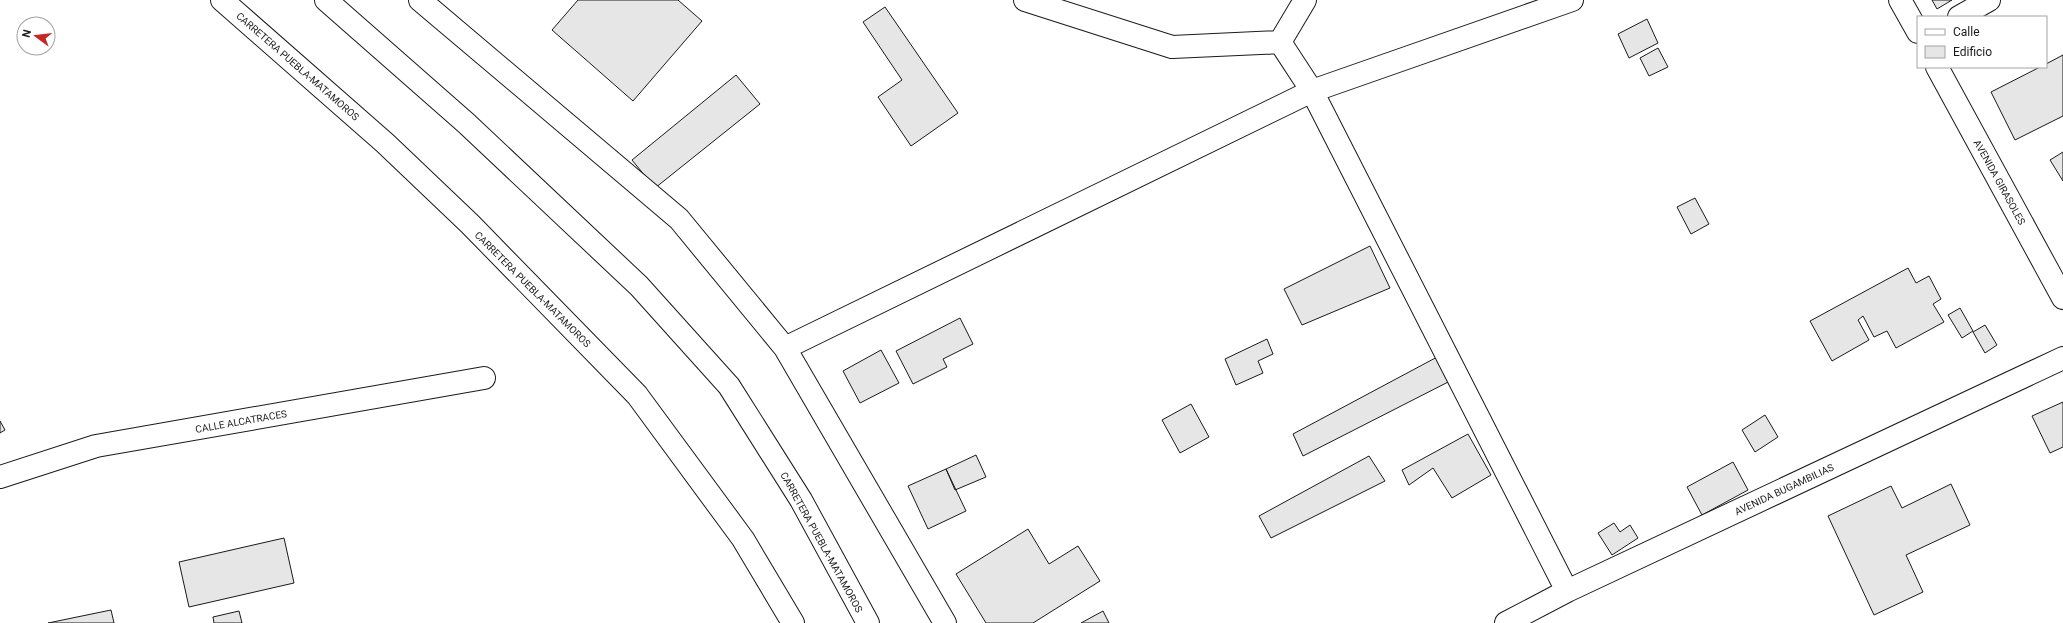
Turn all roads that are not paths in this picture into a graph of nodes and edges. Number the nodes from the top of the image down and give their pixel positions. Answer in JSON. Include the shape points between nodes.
{"nodes":[{"id":1,"x":222,"y":0,"type":"edge"},
{"id":2,"x":326,"y":0,"type":"edge"},
{"id":3,"x":420,"y":0,"type":"edge"},
{"id":4,"x":1025,"y":0,"type":"edge"},
{"id":5,"x":1305,"y":0,"type":"edge"},
{"id":6,"x":1572,"y":0,"type":"edge"},
{"id":7,"x":1900,"y":0,"type":"edge"},
{"id":8,"x":1988,"y":0,"type":"edge"},
{"id":9,"x":1961,"y":16,"type":"edge"},
{"id":10,"x":1917,"y":30,"type":"edge"},
{"id":11,"x":1280,"y":42,"type":"junction"},
{"id":12,"x":1938,"y":68,"type":"edge"},
{"id":13,"x":1312,"y":91,"type":"junction"},
{"id":14,"x":2063,"y":298,"type":"edge"},
{"id":15,"x":785,"y":348,"type":"junction"},
{"id":16,"x":2063,"y":358,"type":"edge"},
{"id":17,"x":484,"y":378,"type":"dead end"},
{"id":18,"x":0,"y":477,"type":"edge"},
{"id":19,"x":1567,"y":591,"type":"junction"},
{"id":20,"x":793,"y":623,"type":"edge"},
{"id":21,"x":868,"y":623,"type":"edge"},
{"id":22,"x":945,"y":623,"type":"edge"},
{"id":23,"x":1506,"y":623,"type":"edge"}],
"edges":[{"from":1,"to":20,"type":"street","name":"CARRETERA PUEBLA-MATAMOROS","via":[[385,142],[470,224],[637,395],[742,539]]},
{"from":2,"to":21,"type":"street","name":"CARRETERA PUEBLA-MATAMOROS","via":[[466,123],[634,280],[729,386],[801,500]]},
{"from":3,"to":15,"type":"street","via":[[678,219]]},
{"from":4,"to":11,"type":"street","via":[[1172,47]]},
{"from":5,"to":11,"type":"street"},
{"from":6,"to":13,"type":"street"},
{"from":7,"to":10,"type":"street"},
{"from":8,"to":9,"type":"street"},
{"from":11,"to":13,"type":"street"},
{"from":12,"to":14,"type":"street","name":"AVENIDA GIRASOLES"},
{"from":13,"to":15,"type":"street"},
{"from":13,"to":19,"type":"street"},
{"from":15,"to":22,"type":"street"},
{"from":16,"to":19,"type":"street","name":"AVENIDA BUGAMBILIAS"},
{"from":17,"to":18,"type":"street","name":"CALLE ALCATRACES","via":[[96,446]]},
{"from":19,"to":23,"type":"street","name":"AVENIDA BUGAMBILIAS"}]}
